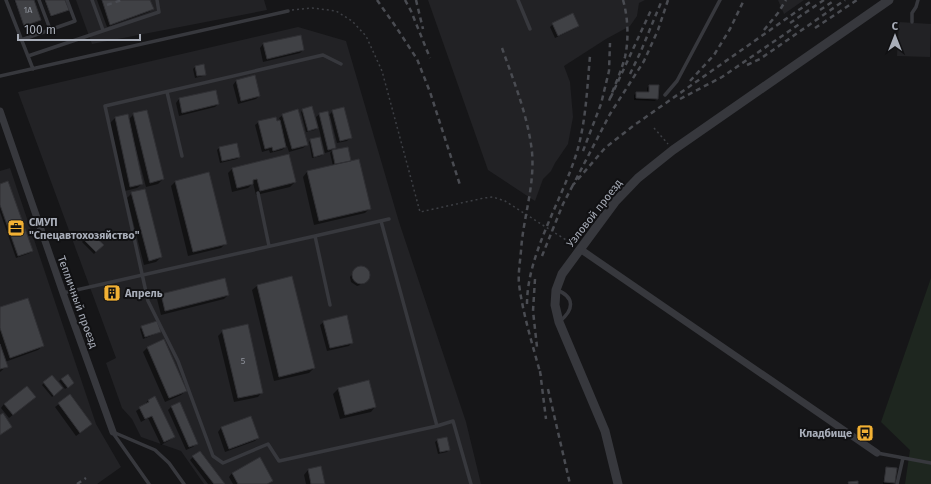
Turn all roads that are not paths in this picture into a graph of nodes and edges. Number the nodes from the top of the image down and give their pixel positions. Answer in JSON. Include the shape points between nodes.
{"nodes":[{"id":1,"x":6,"y":0,"type":"edge"},
{"id":2,"x":39,"y":0,"type":"edge"},
{"id":3,"x":67,"y":0,"type":"edge"},
{"id":4,"x":92,"y":0,"type":"edge"},
{"id":5,"x":156,"y":0,"type":"edge"},
{"id":6,"x":518,"y":0,"type":"edge"},
{"id":7,"x":720,"y":0,"type":"edge"},
{"id":8,"x":889,"y":0,"type":"edge"},
{"id":9,"x":918,"y":0,"type":"edge"},
{"id":10,"x":288,"y":11,"type":"road end"},
{"id":11,"x":912,"y":22,"type":"dead end"},
{"id":12,"x":50,"y":29,"type":"junction"},
{"id":13,"x":530,"y":29,"type":"dead end"},
{"id":14,"x":103,"y":30,"type":"junction"},
{"id":15,"x":21,"y":40,"type":"junction"},
{"id":16,"x":28,"y":56,"type":"junction"},
{"id":17,"x":341,"y":64,"type":"dead end"},
{"id":18,"x":33,"y":69,"type":"junction"},
{"id":19,"x":0,"y":76,"type":"edge"},
{"id":20,"x":167,"y":92,"type":"junction"},
{"id":21,"x":665,"y":95,"type":"dead end"},
{"id":22,"x":0,"y":111,"type":"edge"},
{"id":23,"x":182,"y":156,"type":"dead end"},
{"id":24,"x":258,"y":193,"type":"dead end"},
{"id":25,"x":389,"y":219,"type":"dead end"},
{"id":26,"x":381,"y":221,"type":"junction"},
{"id":27,"x":315,"y":236,"type":"junction"},
{"id":28,"x":269,"y":246,"type":"junction"},
{"id":29,"x":580,"y":249,"type":"junction"},
{"id":30,"x":142,"y":275,"type":"junction"},
{"id":31,"x":556,"y":290,"type":"junction"},
{"id":32,"x":63,"y":294,"type":"junction"},
{"id":33,"x":330,"y":305,"type":"dead end"},
{"id":34,"x":559,"y":322,"type":"junction"},
{"id":35,"x":437,"y":426,"type":"junction"},
{"id":36,"x":113,"y":432,"type":"junction"},
{"id":37,"x":878,"y":453,"type":"joint"},
{"id":38,"x":903,"y":458,"type":"junction"},
{"id":39,"x":931,"y":463,"type":"edge"},
{"id":40,"x":149,"y":484,"type":"edge"},
{"id":41,"x":184,"y":484,"type":"edge"},
{"id":42,"x":471,"y":484,"type":"edge"},
{"id":43,"x":618,"y":484,"type":"edge"},
{"id":44,"x":897,"y":484,"type":"edge"}],
"edges":[{"from":1,"to":15,"type":"lane"},
{"from":2,"to":12,"type":"lane"},
{"from":3,"to":12,"type":"lane","via":[[75,21]]},
{"from":4,"to":14,"type":"lane"},
{"from":5,"to":14,"type":"lane","via":[[159,12]]},
{"from":6,"to":13,"type":"lane"},
{"from":7,"to":21,"type":"lane","via":[[677,81]]},
{"from":8,"to":29,"type":"street","name":"Узловой проезд","via":[[673,150],[638,178],[615,202]]},
{"from":9,"to":11,"type":"lane","via":[[912,12]]},
{"from":10,"to":18,"type":"lane"},
{"from":12,"to":15,"type":"lane"},
{"from":14,"to":16,"type":"lane"},
{"from":15,"to":16,"type":"lane"},
{"from":16,"to":18,"type":"lane"},
{"from":17,"to":20,"type":"lane","via":[[323,55]]},
{"from":18,"to":19,"type":"lane"},
{"from":20,"to":23,"type":"lane"},
{"from":20,"to":30,"type":"lane","via":[[105,106]]},
{"from":22,"to":32,"type":"street","name":"Тепличный проезд"},
{"from":24,"to":28,"type":"lane"},
{"from":25,"to":26,"type":"lane"},
{"from":26,"to":27,"type":"lane"},
{"from":26,"to":35,"type":"lane"},
{"from":27,"to":28,"type":"lane"},
{"from":27,"to":33,"type":"lane"},
{"from":28,"to":30,"type":"lane"},
{"from":29,"to":31,"type":"street","name":"Узловой проезд","via":[[562,274]]},
{"from":29,"to":37,"type":"street"},
{"from":30,"to":32,"type":"lane"},
{"from":30,"to":35,"type":"lane","via":[[148,301],[178,361],[213,456],[223,463],[268,444],[279,461]]},
{"from":31,"to":34,"type":"street","name":"Узловой проезд","via":[[554,306]]},
{"from":31,"to":34,"type":"lane","via":[[562,292],[571,304],[571,309]]},
{"from":32,"to":36,"type":"street","name":"Тепличный проезд"},
{"from":34,"to":43,"type":"street","name":"Узловой проезд","via":[[605,431]]},
{"from":35,"to":42,"type":"lane","via":[[453,421]]},
{"from":36,"to":40,"type":"lane"},
{"from":36,"to":41,"type":"lane","via":[[155,450],[169,463]]},
{"from":37,"to":38,"type":"lane"},
{"from":38,"to":39,"type":"lane"},
{"from":38,"to":44,"type":"lane"}]}
